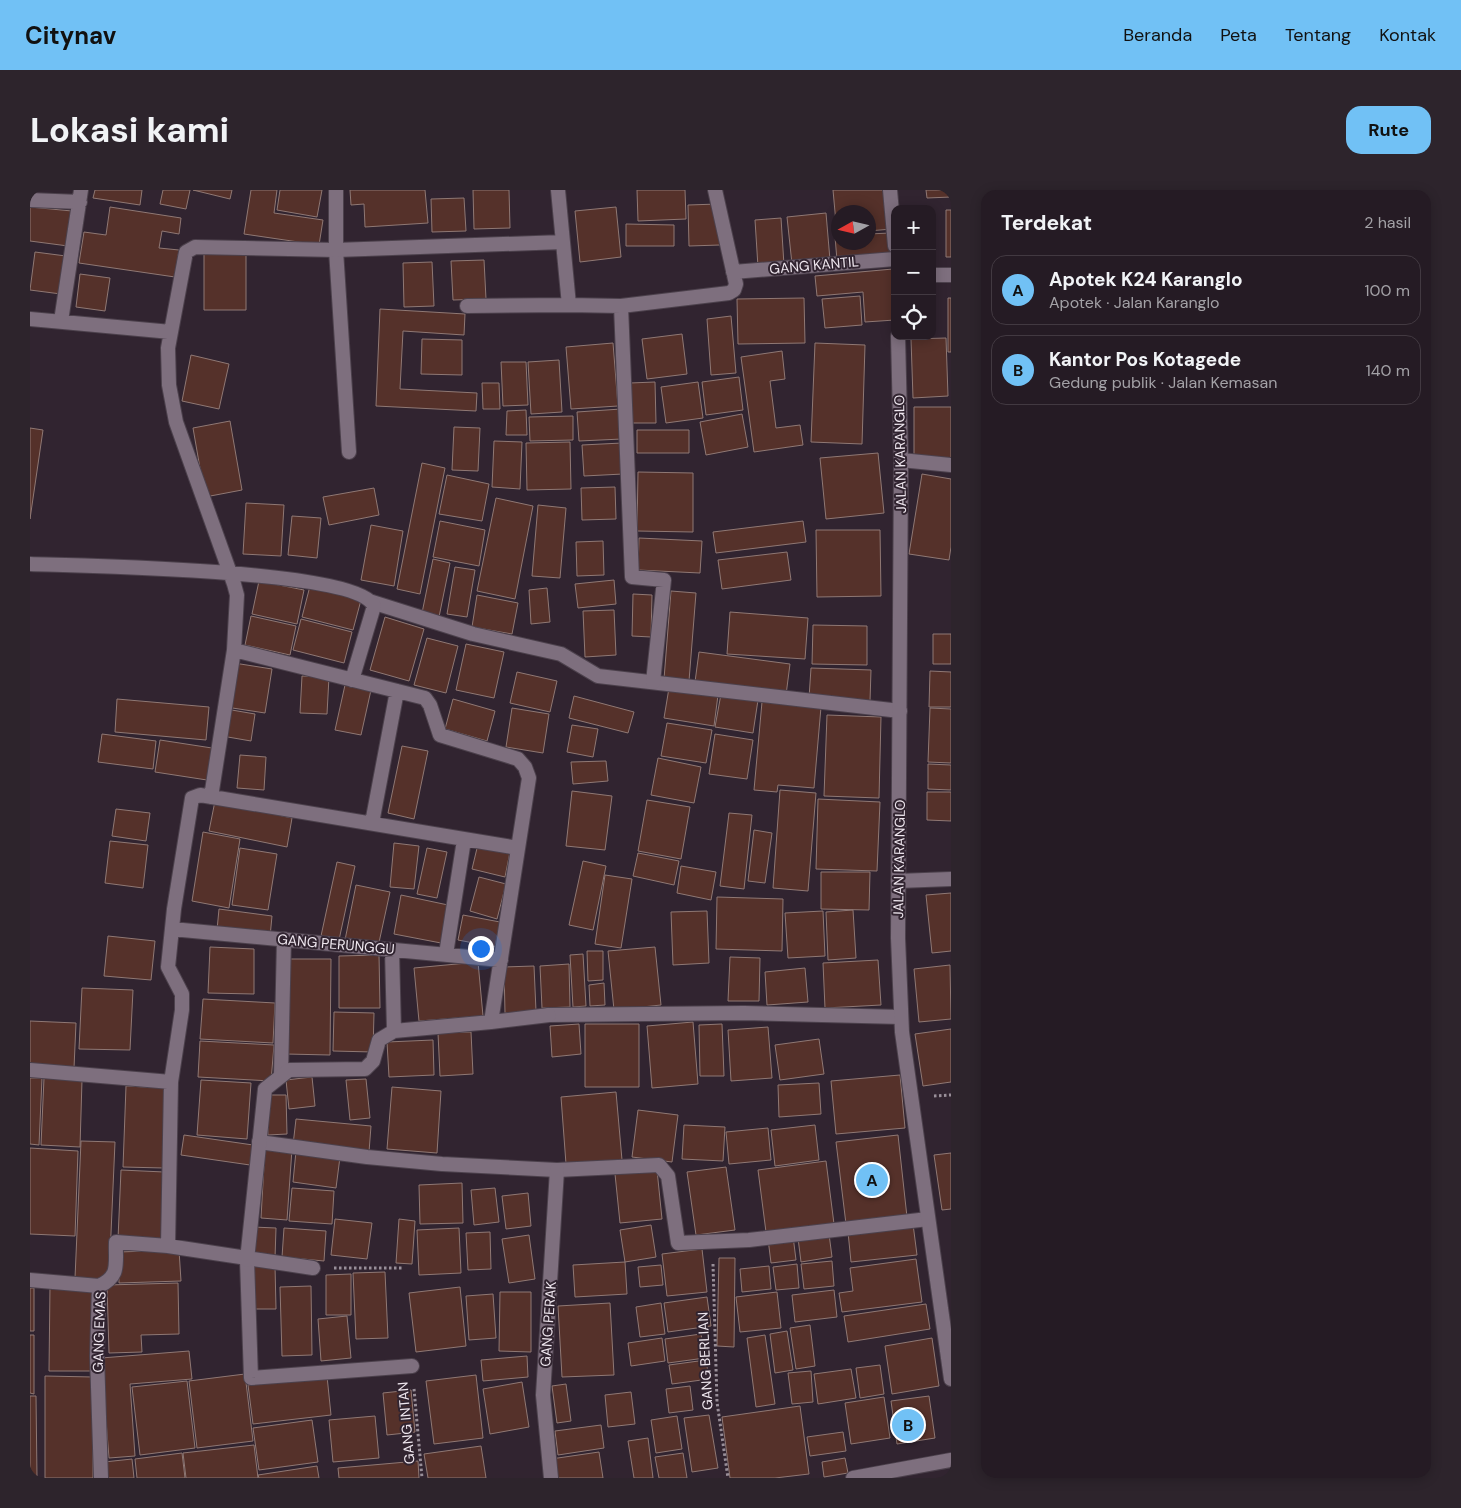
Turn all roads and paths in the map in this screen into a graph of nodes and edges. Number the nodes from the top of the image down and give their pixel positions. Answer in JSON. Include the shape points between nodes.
{"nodes":[{"id":1,"x":336,"y":190,"type":"edge"},
{"id":2,"x":558,"y":190,"type":"edge"},
{"id":3,"x":715,"y":190,"type":"edge"},
{"id":4,"x":890,"y":190,"type":"edge"},
{"id":5,"x":80,"y":196,"type":"edge"},
{"id":6,"x":30,"y":200,"type":"edge"},
{"id":7,"x":891,"y":205,"type":"edge"},
{"id":8,"x":564,"y":242,"type":"junction"},
{"id":9,"x":336,"y":250,"type":"junction"},
{"id":10,"x":891,"y":259,"type":"edge"},
{"id":11,"x":733,"y":272,"type":"junction"},
{"id":12,"x":936,"y":275,"type":"edge"},
{"id":13,"x":951,"y":276,"type":"edge"},
{"id":14,"x":569,"y":305,"type":"junction"},
{"id":15,"x":467,"y":306,"type":"dead end"},
{"id":16,"x":621,"y":306,"type":"junction"},
{"id":17,"x":30,"y":319,"type":"edge"},
{"id":18,"x":61,"y":322,"type":"junction"},
{"id":19,"x":171,"y":332,"type":"junction"},
{"id":20,"x":898,"y":340,"type":"edge"},
{"id":21,"x":349,"y":452,"type":"dead end"},
{"id":22,"x":901,"y":460,"type":"junction"},
{"id":23,"x":951,"y":465,"type":"edge"},
{"id":24,"x":30,"y":564,"type":"edge"},
{"id":25,"x":229,"y":573,"type":"junction"},
{"id":26,"x":372,"y":602,"type":"junction"},
{"id":27,"x":234,"y":650,"type":"junction"},
{"id":28,"x":352,"y":680,"type":"junction"},
{"id":29,"x":653,"y":682,"type":"junction"},
{"id":30,"x":397,"y":691,"type":"junction"},
{"id":31,"x":900,"y":711,"type":"junction"},
{"id":32,"x":211,"y":797,"type":"junction"},
{"id":33,"x":372,"y":823,"type":"junction"},
{"id":34,"x":464,"y":840,"type":"junction"},
{"id":35,"x":518,"y":848,"type":"junction"},
{"id":36,"x":951,"y":878,"type":"edge"},
{"id":37,"x":898,"y":882,"type":"junction"},
{"id":38,"x":172,"y":929,"type":"junction"},
{"id":39,"x":284,"y":939,"type":"junction"},
{"id":40,"x":392,"y":950,"type":"junction"},
{"id":41,"x":446,"y":954,"type":"junction"},
{"id":42,"x":501,"y":960,"type":"junction"},
{"id":43,"x":901,"y":1017,"type":"junction"},
{"id":44,"x":491,"y":1022,"type":"junction"},
{"id":45,"x":394,"y":1031,"type":"junction"},
{"id":46,"x":30,"y":1070,"type":"edge"},
{"id":47,"x":281,"y":1075,"type":"junction"},
{"id":48,"x":172,"y":1082,"type":"junction"},
{"id":49,"x":259,"y":1142,"type":"junction"},
{"id":50,"x":557,"y":1170,"type":"junction"},
{"id":51,"x":928,"y":1219,"type":"junction"},
{"id":52,"x":712,"y":1243,"type":"junction"},
{"id":53,"x":168,"y":1246,"type":"junction"},
{"id":54,"x":246,"y":1260,"type":"junction"},
{"id":55,"x":313,"y":1268,"type":"joint"},
{"id":56,"x":403,"y":1268,"type":"dead end"},
{"id":57,"x":30,"y":1280,"type":"edge"},
{"id":58,"x":99,"y":1286,"type":"junction"},
{"id":59,"x":412,"y":1366,"type":"joint"},
{"id":60,"x":951,"y":1379,"type":"edge"},
{"id":61,"x":951,"y":1460,"type":"edge"},
{"id":62,"x":101,"y":1478,"type":"edge"},
{"id":63,"x":422,"y":1478,"type":"edge"},
{"id":64,"x":552,"y":1478,"type":"edge"},
{"id":65,"x":728,"y":1478,"type":"edge"},
{"id":66,"x":853,"y":1478,"type":"edge"}],
"edges":[{"from":1,"to":9,"type":"street"},
{"from":2,"to":8,"type":"street"},
{"from":3,"to":11,"type":"street"},
{"from":4,"to":7,"type":"street"},
{"from":5,"to":6,"type":"street"},
{"from":5,"to":18,"type":"street"},
{"from":8,"to":9,"type":"street"},
{"from":8,"to":14,"type":"street"},
{"from":9,"to":19,"type":"street","via":[[195,247],[186,252]]},
{"from":9,"to":21,"type":"street"},
{"from":10,"to":11,"type":"street","name":"GANG KANTIL"},
{"from":11,"to":16,"type":"street","via":[[736,284],[730,293]]},
{"from":12,"to":13,"type":"street"},
{"from":14,"to":15,"type":"street"},
{"from":14,"to":16,"type":"street"},
{"from":16,"to":29,"type":"street","via":[[632,577],[664,580]]},
{"from":17,"to":18,"type":"street"},
{"from":18,"to":19,"type":"street"},
{"from":19,"to":25,"type":"street","via":[[169,385],[176,422]]},
{"from":20,"to":22,"type":"street","name":"JALAN KARANGLO"},
{"from":22,"to":23,"type":"street"},
{"from":22,"to":31,"type":"street","name":"JALAN KARANGLO"},
{"from":24,"to":25,"type":"street"},
{"from":25,"to":26,"type":"street","via":[[314,582]]},
{"from":25,"to":27,"type":"street","via":[[237,595]]},
{"from":26,"to":28,"type":"street","via":[[374,606]]},
{"from":26,"to":29,"type":"street","via":[[473,634],[561,654],[598,676]]},
{"from":27,"to":28,"type":"street"},
{"from":27,"to":32,"type":"street"},
{"from":28,"to":30,"type":"street"},
{"from":29,"to":31,"type":"street"},
{"from":30,"to":33,"type":"street"},
{"from":30,"to":35,"type":"street","via":[[425,698],[440,734],[518,759],[525,768],[529,778]]},
{"from":31,"to":37,"type":"street","name":"JALAN KARANGLO"},
{"from":32,"to":33,"type":"street"},
{"from":32,"to":38,"type":"street","via":[[200,795],[192,798]]},
{"from":33,"to":34,"type":"street"},
{"from":34,"to":35,"type":"street"},
{"from":34,"to":41,"type":"street"},
{"from":35,"to":42,"type":"street"},
{"from":36,"to":37,"type":"street"},
{"from":37,"to":43,"type":"street","name":"JALAN KARANGLO"},
{"from":38,"to":39,"type":"street","name":"GANG PERUNGGU"},
{"from":38,"to":48,"type":"street","via":[[168,967],[182,994],[182,1010]]},
{"from":39,"to":40,"type":"street","name":"GANG PERUNGGU"},
{"from":39,"to":47,"type":"street"},
{"from":40,"to":41,"type":"street","name":"GANG PERUNGGU"},
{"from":40,"to":45,"type":"street"},
{"from":41,"to":42,"type":"street","name":"GANG PERUNGGU"},
{"from":42,"to":44,"type":"street"},
{"from":43,"to":44,"type":"street","via":[[744,1013],[549,1015]]},
{"from":43,"to":51,"type":"street","name":"JALAN KARANGLO"},
{"from":44,"to":45,"type":"street"},
{"from":45,"to":47,"type":"street","via":[[379,1040],[373,1061],[365,1068],[289,1070]]},
{"from":46,"to":48,"type":"street"},
{"from":47,"to":49,"type":"street","via":[[265,1089]]},
{"from":48,"to":53,"type":"street"},
{"from":49,"to":50,"type":"street","via":[[367,1157]]},
{"from":49,"to":54,"type":"street"},
{"from":50,"to":52,"type":"street","via":[[660,1164],[668,1176],[676,1241]]},
{"from":50,"to":64,"type":"street","name":"GANG PERAK","via":[[543,1395]]},
{"from":51,"to":52,"type":"street"},
{"from":51,"to":60,"type":"street","name":"JALAN KARANGLO"},
{"from":52,"to":65,"type":"path","name":"GANG BERLIAN","via":[[717,1402]]},
{"from":53,"to":54,"type":"street","name":"GANG EMAS"},
{"from":53,"to":58,"type":"street","name":"GANG EMAS","via":[[116,1242],[115,1273]]},
{"from":54,"to":55,"type":"street","name":"GANG EMAS"},
{"from":54,"to":59,"type":"street","via":[[251,1378]]},
{"from":55,"to":56,"type":"path"},
{"from":57,"to":58,"type":"street"},
{"from":58,"to":62,"type":"street","name":"GANG EMAS","via":[[97,1356]]},
{"from":59,"to":63,"type":"path","name":"GANG INTAN"},
{"from":61,"to":66,"type":"street"}]}
